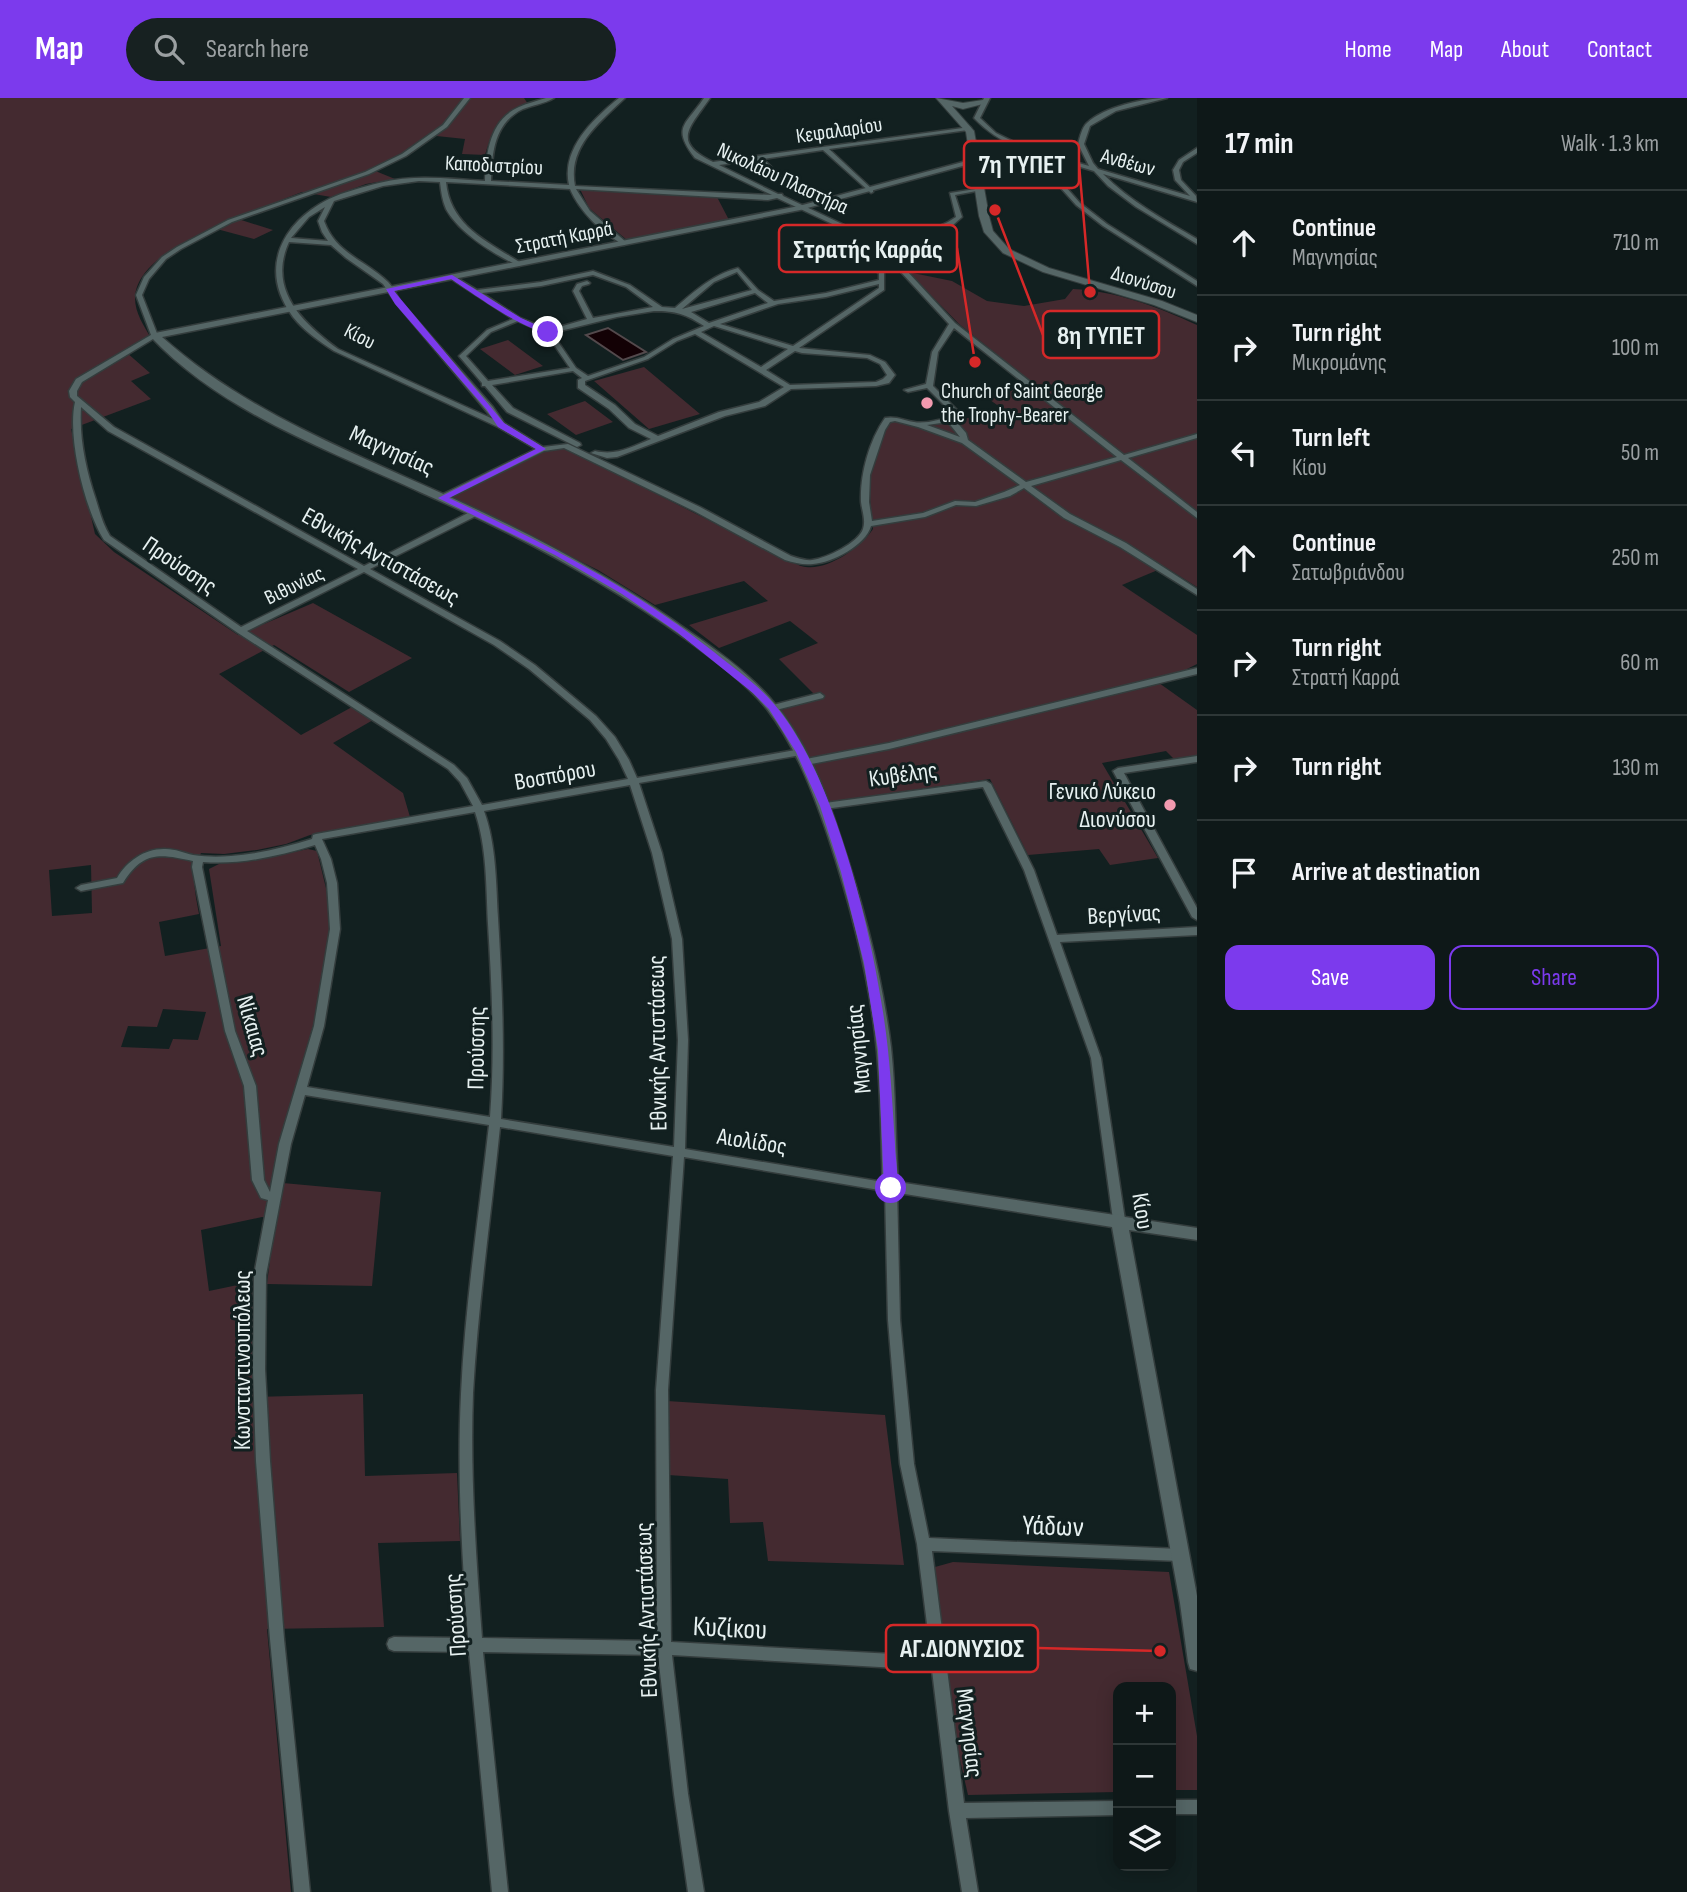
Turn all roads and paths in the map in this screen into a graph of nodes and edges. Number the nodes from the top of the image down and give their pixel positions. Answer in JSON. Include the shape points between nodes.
{"nodes":[{"id":1,"x":467,"y":98,"type":"edge"},
{"id":2,"x":551,"y":98,"type":"edge"},
{"id":3,"x":622,"y":98,"type":"edge"},
{"id":4,"x":707,"y":98,"type":"edge"},
{"id":5,"x":1164,"y":98,"type":"edge"},
{"id":6,"x":942,"y":100,"type":"edge"},
{"id":7,"x":985,"y":101,"type":"edge"},
{"id":8,"x":959,"y":119,"type":"junction"},
{"id":9,"x":978,"y":120,"type":"junction"},
{"id":10,"x":969,"y":130,"type":"junction"},
{"id":11,"x":824,"y":148,"type":"junction"},
{"id":12,"x":1197,"y":149,"type":"edge"},
{"id":13,"x":1036,"y":152,"type":"junction"},
{"id":14,"x":758,"y":157,"type":"junction"},
{"id":15,"x":977,"y":161,"type":"junction"},
{"id":16,"x":714,"y":164,"type":"junction"},
{"id":17,"x":1096,"y":172,"type":"junction"},
{"id":18,"x":443,"y":179,"type":"junction"},
{"id":19,"x":781,"y":179,"type":"dead end"},
{"id":20,"x":488,"y":181,"type":"junction"},
{"id":21,"x":573,"y":186,"type":"junction"},
{"id":22,"x":980,"y":189,"type":"junction"},
{"id":23,"x":871,"y":191,"type":"junction"},
{"id":24,"x":303,"y":194,"type":"junction"},
{"id":25,"x":780,"y":195,"type":"junction"},
{"id":26,"x":1196,"y":199,"type":"edge"},
{"id":27,"x":332,"y":200,"type":"junction"},
{"id":28,"x":806,"y":207,"type":"junction"},
{"id":29,"x":928,"y":233,"type":"junction"},
{"id":30,"x":286,"y":240,"type":"junction"},
{"id":31,"x":1197,"y":242,"type":"edge"},
{"id":32,"x":334,"y":243,"type":"junction"},
{"id":33,"x":624,"y":243,"type":"junction"},
{"id":34,"x":877,"y":243,"type":"junction"},
{"id":35,"x":954,"y":253,"type":"dead end"},
{"id":36,"x":519,"y":264,"type":"junction"},
{"id":37,"x":868,"y":265,"type":"dead end"},
{"id":38,"x":452,"y":277,"type":"junction"},
{"id":39,"x":881,"y":281,"type":"junction"},
{"id":40,"x":587,"y":282,"type":"dead end"},
{"id":41,"x":1197,"y":284,"type":"edge"},
{"id":42,"x":390,"y":289,"type":"junction"},
{"id":43,"x":756,"y":291,"type":"junction"},
{"id":44,"x":477,"y":292,"type":"junction"},
{"id":45,"x":773,"y":303,"type":"junction"},
{"id":46,"x":290,"y":309,"type":"junction"},
{"id":47,"x":660,"y":309,"type":"junction"},
{"id":48,"x":680,"y":311,"type":"junction"},
{"id":49,"x":518,"y":319,"type":"junction"},
{"id":50,"x":1197,"y":319,"type":"edge"},
{"id":51,"x":591,"y":320,"type":"junction"},
{"id":52,"x":953,"y":324,"type":"junction"},
{"id":53,"x":711,"y":325,"type":"junction"},
{"id":54,"x":548,"y":332,"type":"junction"},
{"id":55,"x":696,"y":332,"type":"junction"},
{"id":56,"x":155,"y":336,"type":"junction"},
{"id":57,"x":792,"y":348,"type":"junction"},
{"id":58,"x":574,"y":369,"type":"junction"},
{"id":59,"x":760,"y":371,"type":"junction"},
{"id":60,"x":587,"y":378,"type":"junction"},
{"id":61,"x":485,"y":384,"type":"junction"},
{"id":62,"x":929,"y":386,"type":"junction"},
{"id":63,"x":789,"y":387,"type":"junction"},
{"id":64,"x":908,"y":390,"type":"dead end"},
{"id":65,"x":78,"y":403,"type":"junction"},
{"id":66,"x":950,"y":419,"type":"junction"},
{"id":67,"x":501,"y":425,"type":"junction"},
{"id":68,"x":917,"y":425,"type":"junction"},
{"id":69,"x":1197,"y":436,"type":"edge"},
{"id":70,"x":657,"y":439,"type":"junction"},
{"id":71,"x":965,"y":441,"type":"junction"},
{"id":72,"x":542,"y":449,"type":"junction"},
{"id":73,"x":1123,"y":457,"type":"junction"},
{"id":74,"x":1025,"y":485,"type":"junction"},
{"id":75,"x":442,"y":498,"type":"junction"},
{"id":76,"x":475,"y":513,"type":"junction"},
{"id":77,"x":1197,"y":516,"type":"edge"},
{"id":78,"x":868,"y":524,"type":"junction"},
{"id":79,"x":363,"y":571,"type":"junction"},
{"id":80,"x":1197,"y":593,"type":"edge"},
{"id":81,"x":241,"y":631,"type":"junction"},
{"id":82,"x":1197,"y":671,"type":"edge"},
{"id":83,"x":820,"y":696,"type":"dead end"},
{"id":84,"x":772,"y":708,"type":"junction"},
{"id":85,"x":803,"y":757,"type":"junction"},
{"id":86,"x":1197,"y":759,"type":"edge"},
{"id":87,"x":635,"y":782,"type":"junction"},
{"id":88,"x":986,"y":784,"type":"joint"},
{"id":89,"x":825,"y":806,"type":"junction"},
{"id":90,"x":479,"y":810,"type":"junction"},
{"id":91,"x":317,"y":839,"type":"junction"},
{"id":92,"x":199,"y":859,"type":"junction"},
{"id":93,"x":81,"y":888,"type":"dead end"},
{"id":94,"x":1197,"y":917,"type":"edge"},
{"id":95,"x":1197,"y":931,"type":"edge"},
{"id":96,"x":1054,"y":939,"type":"junction"},
{"id":97,"x":301,"y":1090,"type":"junction"},
{"id":98,"x":495,"y":1122,"type":"junction"},
{"id":99,"x":679,"y":1152,"type":"junction"},
{"id":100,"x":891,"y":1188,"type":"junction"},
{"id":101,"x":274,"y":1197,"type":"junction"},
{"id":102,"x":1119,"y":1220,"type":"junction"},
{"id":103,"x":1197,"y":1234,"type":"edge"},
{"id":104,"x":923,"y":1544,"type":"junction"},
{"id":105,"x":1180,"y":1555,"type":"junction"},
{"id":106,"x":1193,"y":1603,"type":"edge"},
{"id":107,"x":394,"y":1644,"type":"dead end"},
{"id":108,"x":478,"y":1647,"type":"junction"},
{"id":109,"x":664,"y":1648,"type":"junction"},
{"id":110,"x":1197,"y":1662,"type":"edge"},
{"id":111,"x":938,"y":1663,"type":"junction"},
{"id":112,"x":1176,"y":1807,"type":"edge"},
{"id":113,"x":1197,"y":1807,"type":"edge"},
{"id":114,"x":1113,"y":1808,"type":"edge"},
{"id":115,"x":957,"y":1811,"type":"junction"},
{"id":116,"x":302,"y":1892,"type":"edge"},
{"id":117,"x":500,"y":1892,"type":"edge"},
{"id":118,"x":696,"y":1892,"type":"edge"},
{"id":119,"x":970,"y":1892,"type":"edge"}],
"edges":[{"from":1,"to":24,"type":"street","name":"Μαγνησίας","via":[[445,126],[404,155],[373,171]]},
{"from":2,"to":20,"type":"street","via":[[518,110],[498,125]]},
{"from":3,"to":21,"type":"street","via":[[588,127],[575,148]]},
{"from":4,"to":16,"type":"street","name":"Νικολάου Πλαστήρα","via":[[684,131],[696,155]]},
{"from":5,"to":17,"type":"street","via":[[1115,108],[1086,127],[1080,145]]},
{"from":6,"to":7,"type":"main road","via":[[963,106]]},
{"from":6,"to":8,"type":"main road"},
{"from":7,"to":9,"type":"street"},
{"from":8,"to":9,"type":"street"},
{"from":8,"to":10,"type":"main road"},
{"from":9,"to":10,"type":"main road"},
{"from":9,"to":13,"type":"street","name":"Ανθέων","via":[[1008,142]]},
{"from":10,"to":11,"type":"street","name":"Κεφαλαρίου"},
{"from":10,"to":15,"type":"main road","name":"Διονύσου"},
{"from":11,"to":14,"type":"street","name":"Κεφαλαρίου"},
{"from":11,"to":23,"type":"street"},
{"from":12,"to":26,"type":"street","via":[[1176,170],[1178,180]]},
{"from":13,"to":17,"type":"street","name":"Ανθέων"},
{"from":13,"to":41,"type":"street","via":[[1078,204]]},
{"from":14,"to":16,"type":"street","name":"Κεφαλαρίου"},
{"from":14,"to":19,"type":"street"},
{"from":15,"to":22,"type":"main road","name":"Διονύσου"},
{"from":15,"to":23,"type":"street","name":"Στρατή Καρρά"},
{"from":16,"to":25,"type":"street","name":"Νικολάου Πλαστήρα"},
{"from":17,"to":26,"type":"street","name":"Ανθέων"},
{"from":17,"to":31,"type":"street"},
{"from":18,"to":20,"type":"street","name":"Καποδιστρίου"},
{"from":18,"to":27,"type":"street","name":"Καποδιστρίου","via":[[393,182]]},
{"from":18,"to":36,"type":"street","via":[[443,200],[458,221],[476,238]]},
{"from":20,"to":21,"type":"street","name":"Καποδιστρίου"},
{"from":21,"to":25,"type":"street","name":"Καποδιστρίου","via":[[768,198]]},
{"from":21,"to":33,"type":"street","via":[[589,214]]},
{"from":22,"to":29,"type":"street","via":[[952,194],[959,217]]},
{"from":22,"to":50,"type":"main road","name":"Διονύσου","via":[[989,232],[1016,258]]},
{"from":23,"to":28,"type":"street","name":"Στρατή Καρρά"},
{"from":24,"to":27,"type":"street"},
{"from":24,"to":56,"type":"street","name":"Μαγνησίας","via":[[223,224],[164,258],[146,278],[139,295]]},
{"from":25,"to":28,"type":"street","name":"Νικολάου Πλαστήρα"},
{"from":27,"to":30,"type":"street","name":"Κίου","via":[[304,216]]},
{"from":27,"to":32,"type":"street","via":[[321,221]]},
{"from":28,"to":33,"type":"street","name":"Στρατή Καρρά"},
{"from":28,"to":34,"type":"street","name":"Νικολάου Πλαστήρα"},
{"from":29,"to":34,"type":"street"},
{"from":29,"to":35,"type":"street"},
{"from":30,"to":32,"type":"street"},
{"from":30,"to":46,"type":"street","name":"Κίου","via":[[276,271]]},
{"from":32,"to":42,"type":"street"},
{"from":33,"to":36,"type":"street","name":"Στρατή Καρρά"},
{"from":34,"to":52,"type":"street","name":"Νικολάου Πλαστήρα"},
{"from":36,"to":38,"type":"street","name":"Στρατή Καρρά"},
{"from":37,"to":39,"type":"street","via":[[882,272]]},
{"from":38,"to":42,"type":"street","name":"Στρατή Καρρά"},
{"from":38,"to":44,"type":"street"},
{"from":39,"to":45,"type":"street"},
{"from":39,"to":57,"type":"street","via":[[882,289],[874,296]]},
{"from":40,"to":51,"type":"street","via":[[576,291]]},
{"from":42,"to":46,"type":"street","name":"Στρατή Καρρά"},
{"from":42,"to":67,"type":"street"},
{"from":43,"to":45,"type":"street"},
{"from":43,"to":48,"type":"street"},
{"from":43,"to":48,"type":"street","via":[[738,270],[731,271],[706,282]]},
{"from":44,"to":47,"type":"street","via":[[593,273],[628,286]]},
{"from":44,"to":49,"type":"street"},
{"from":45,"to":53,"type":"street"},
{"from":46,"to":56,"type":"street","name":"Στρατή Καρρά"},
{"from":46,"to":67,"type":"street","name":"Κίου","via":[[336,350]]},
{"from":47,"to":48,"type":"street"},
{"from":47,"to":51,"type":"street"},
{"from":48,"to":53,"type":"street"},
{"from":49,"to":54,"type":"street"},
{"from":49,"to":61,"type":"street","via":[[489,331],[462,354]]},
{"from":51,"to":54,"type":"street"},
{"from":52,"to":62,"type":"street","via":[[933,356]]},
{"from":52,"to":73,"type":"street","name":"Νικολάου Πλαστήρα"},
{"from":53,"to":55,"type":"street"},
{"from":53,"to":57,"type":"street"},
{"from":54,"to":58,"type":"street"},
{"from":55,"to":59,"type":"street"},
{"from":55,"to":60,"type":"street","via":[[646,358]]},
{"from":56,"to":65,"type":"street","via":[[79,381],[73,391]]},
{"from":56,"to":75,"type":"street","name":"Μαγνησίας","via":[[193,369],[248,405]]},
{"from":57,"to":59,"type":"street"},
{"from":57,"to":63,"type":"street","via":[[868,356],[883,363],[891,375],[877,384]]},
{"from":58,"to":60,"type":"street"},
{"from":58,"to":61,"type":"street"},
{"from":59,"to":63,"type":"street"},
{"from":60,"to":70,"type":"street","via":[[581,386],[632,426]]},
{"from":61,"to":70,"type":"street","via":[[503,405],[529,422],[602,456]]},
{"from":62,"to":64,"type":"street"},
{"from":62,"to":66,"type":"street","via":[[957,412]]},
{"from":63,"to":70,"type":"street","via":[[762,404]]},
{"from":65,"to":79,"type":"street","name":"Εθνικής Αντιστάσεως","via":[[111,429]]},
{"from":65,"to":81,"type":"street","name":"Προύσσης","via":[[78,446],[103,533],[118,548]]},
{"from":66,"to":68,"type":"street"},
{"from":66,"to":71,"type":"street"},
{"from":67,"to":72,"type":"street","name":"Κίου"},
{"from":68,"to":71,"type":"street"},
{"from":68,"to":78,"type":"street","via":[[892,419],[881,430],[866,474]]},
{"from":69,"to":73,"type":"street"},
{"from":71,"to":74,"type":"street"},
{"from":72,"to":75,"type":"street"},
{"from":72,"to":78,"type":"street","via":[[573,448],[796,561],[815,562],[849,548],[865,534]]},
{"from":73,"to":74,"type":"street"},
{"from":73,"to":77,"type":"street","name":"Νικολάου Πλαστήρα"},
{"from":74,"to":78,"type":"street","via":[[976,503],[955,503],[928,514]]},
{"from":74,"to":80,"type":"street","via":[[1067,516],[1124,545]]},
{"from":75,"to":76,"type":"street","name":"Μαγνησίας"},
{"from":76,"to":79,"type":"street","name":"Βιθυνίας"},
{"from":76,"to":84,"type":"street","name":"Μαγνησίας","via":[[625,592],[728,666]]},
{"from":79,"to":81,"type":"street","name":"Βιθυνίας"},
{"from":79,"to":87,"type":"street","name":"Εθνικής Αντιστάσεως","via":[[497,643],[532,667],[610,737]]},
{"from":81,"to":90,"type":"street","name":"Προύσσης","via":[[451,766],[465,779]]},
{"from":82,"to":85,"type":"street","name":"Βοσπόρου","via":[[889,746]]},
{"from":83,"to":84,"type":"street"},
{"from":84,"to":85,"type":"street","name":"Μαγνησίας"},
{"from":85,"to":87,"type":"street","name":"Βοσπόρου"},
{"from":85,"to":89,"type":"street","name":"Μαγνησίας"},
{"from":86,"to":94,"type":"street","via":[[1118,771]]},
{"from":87,"to":90,"type":"street","name":"Βοσπόρου"},
{"from":87,"to":99,"type":"street","name":"Εθνικής Αντιστάσεως","via":[[677,939],[683,1040]]},
{"from":88,"to":89,"type":"street","name":"Κυβέλης"},
{"from":88,"to":96,"type":"street","name":"Κίου","via":[[1029,870]]},
{"from":89,"to":100,"type":"street","name":"Μαγνησίας","via":[[870,963],[883,1050]]},
{"from":90,"to":91,"type":"street","name":"Βοσπόρου"},
{"from":90,"to":98,"type":"street","name":"Προύσσης","via":[[490,865],[496,968]]},
{"from":91,"to":92,"type":"street","name":"Βοσπόρου","via":[[259,855]]},
{"from":91,"to":97,"type":"street","name":"Κωνσταντινουπόλεως","via":[[331,883],[335,929],[319,1026]]},
{"from":92,"to":93,"type":"street","name":"Βοσπόρου","via":[[170,852],[153,854],[132,864],[120,881]]},
{"from":92,"to":101,"type":"street","name":"Νίκαιας","via":[[230,1031],[250,1086],[258,1180],[265,1195]]},
{"from":95,"to":96,"type":"street","name":"Βεργίνας"},
{"from":96,"to":102,"type":"street","name":"Κίου","via":[[1096,1058]]},
{"from":97,"to":98,"type":"street","name":"Αιολίδος"},
{"from":97,"to":101,"type":"street","name":"Κωνσταντινουπόλεως"},
{"from":98,"to":99,"type":"street","name":"Αιολίδος"},
{"from":98,"to":108,"type":"street","name":"Προύσσης","via":[[467,1405]]},
{"from":99,"to":100,"type":"street","name":"Αιολίδος"},
{"from":99,"to":109,"type":"street","name":"Εθνικής Αντιστάσεως","via":[[662,1390]]},
{"from":100,"to":102,"type":"street","name":"Αιολίδος"},
{"from":100,"to":104,"type":"street","name":"Μαγνησίας","via":[[894,1320],[906,1450]]},
{"from":101,"to":116,"type":"street","name":"Κωνσταντινουπόλεως","via":[[260,1275],[259,1369],[277,1639]]},
{"from":102,"to":103,"type":"street","name":"Αιολίδος"},
{"from":102,"to":105,"type":"street","name":"Κίου"},
{"from":104,"to":105,"type":"street","name":"Υάδων"},
{"from":104,"to":111,"type":"street","name":"Μαγνησίας"},
{"from":105,"to":106,"type":"street","name":"Κίου"},
{"from":106,"to":110,"type":"street","name":"Κίου"},
{"from":107,"to":108,"type":"street","name":"Κυζίκου"},
{"from":108,"to":109,"type":"street","name":"Κυζίκου"},
{"from":108,"to":117,"type":"street","name":"Προύσσης"},
{"from":109,"to":111,"type":"street","name":"Κυζίκου"},
{"from":109,"to":118,"type":"street","name":"Εθνικής Αντιστάσεως"},
{"from":111,"to":115,"type":"street","name":"Μαγνησίας"},
{"from":112,"to":113,"type":"street"},
{"from":114,"to":115,"type":"street"},
{"from":115,"to":119,"type":"street","name":"Μαγνησίας"}]}
